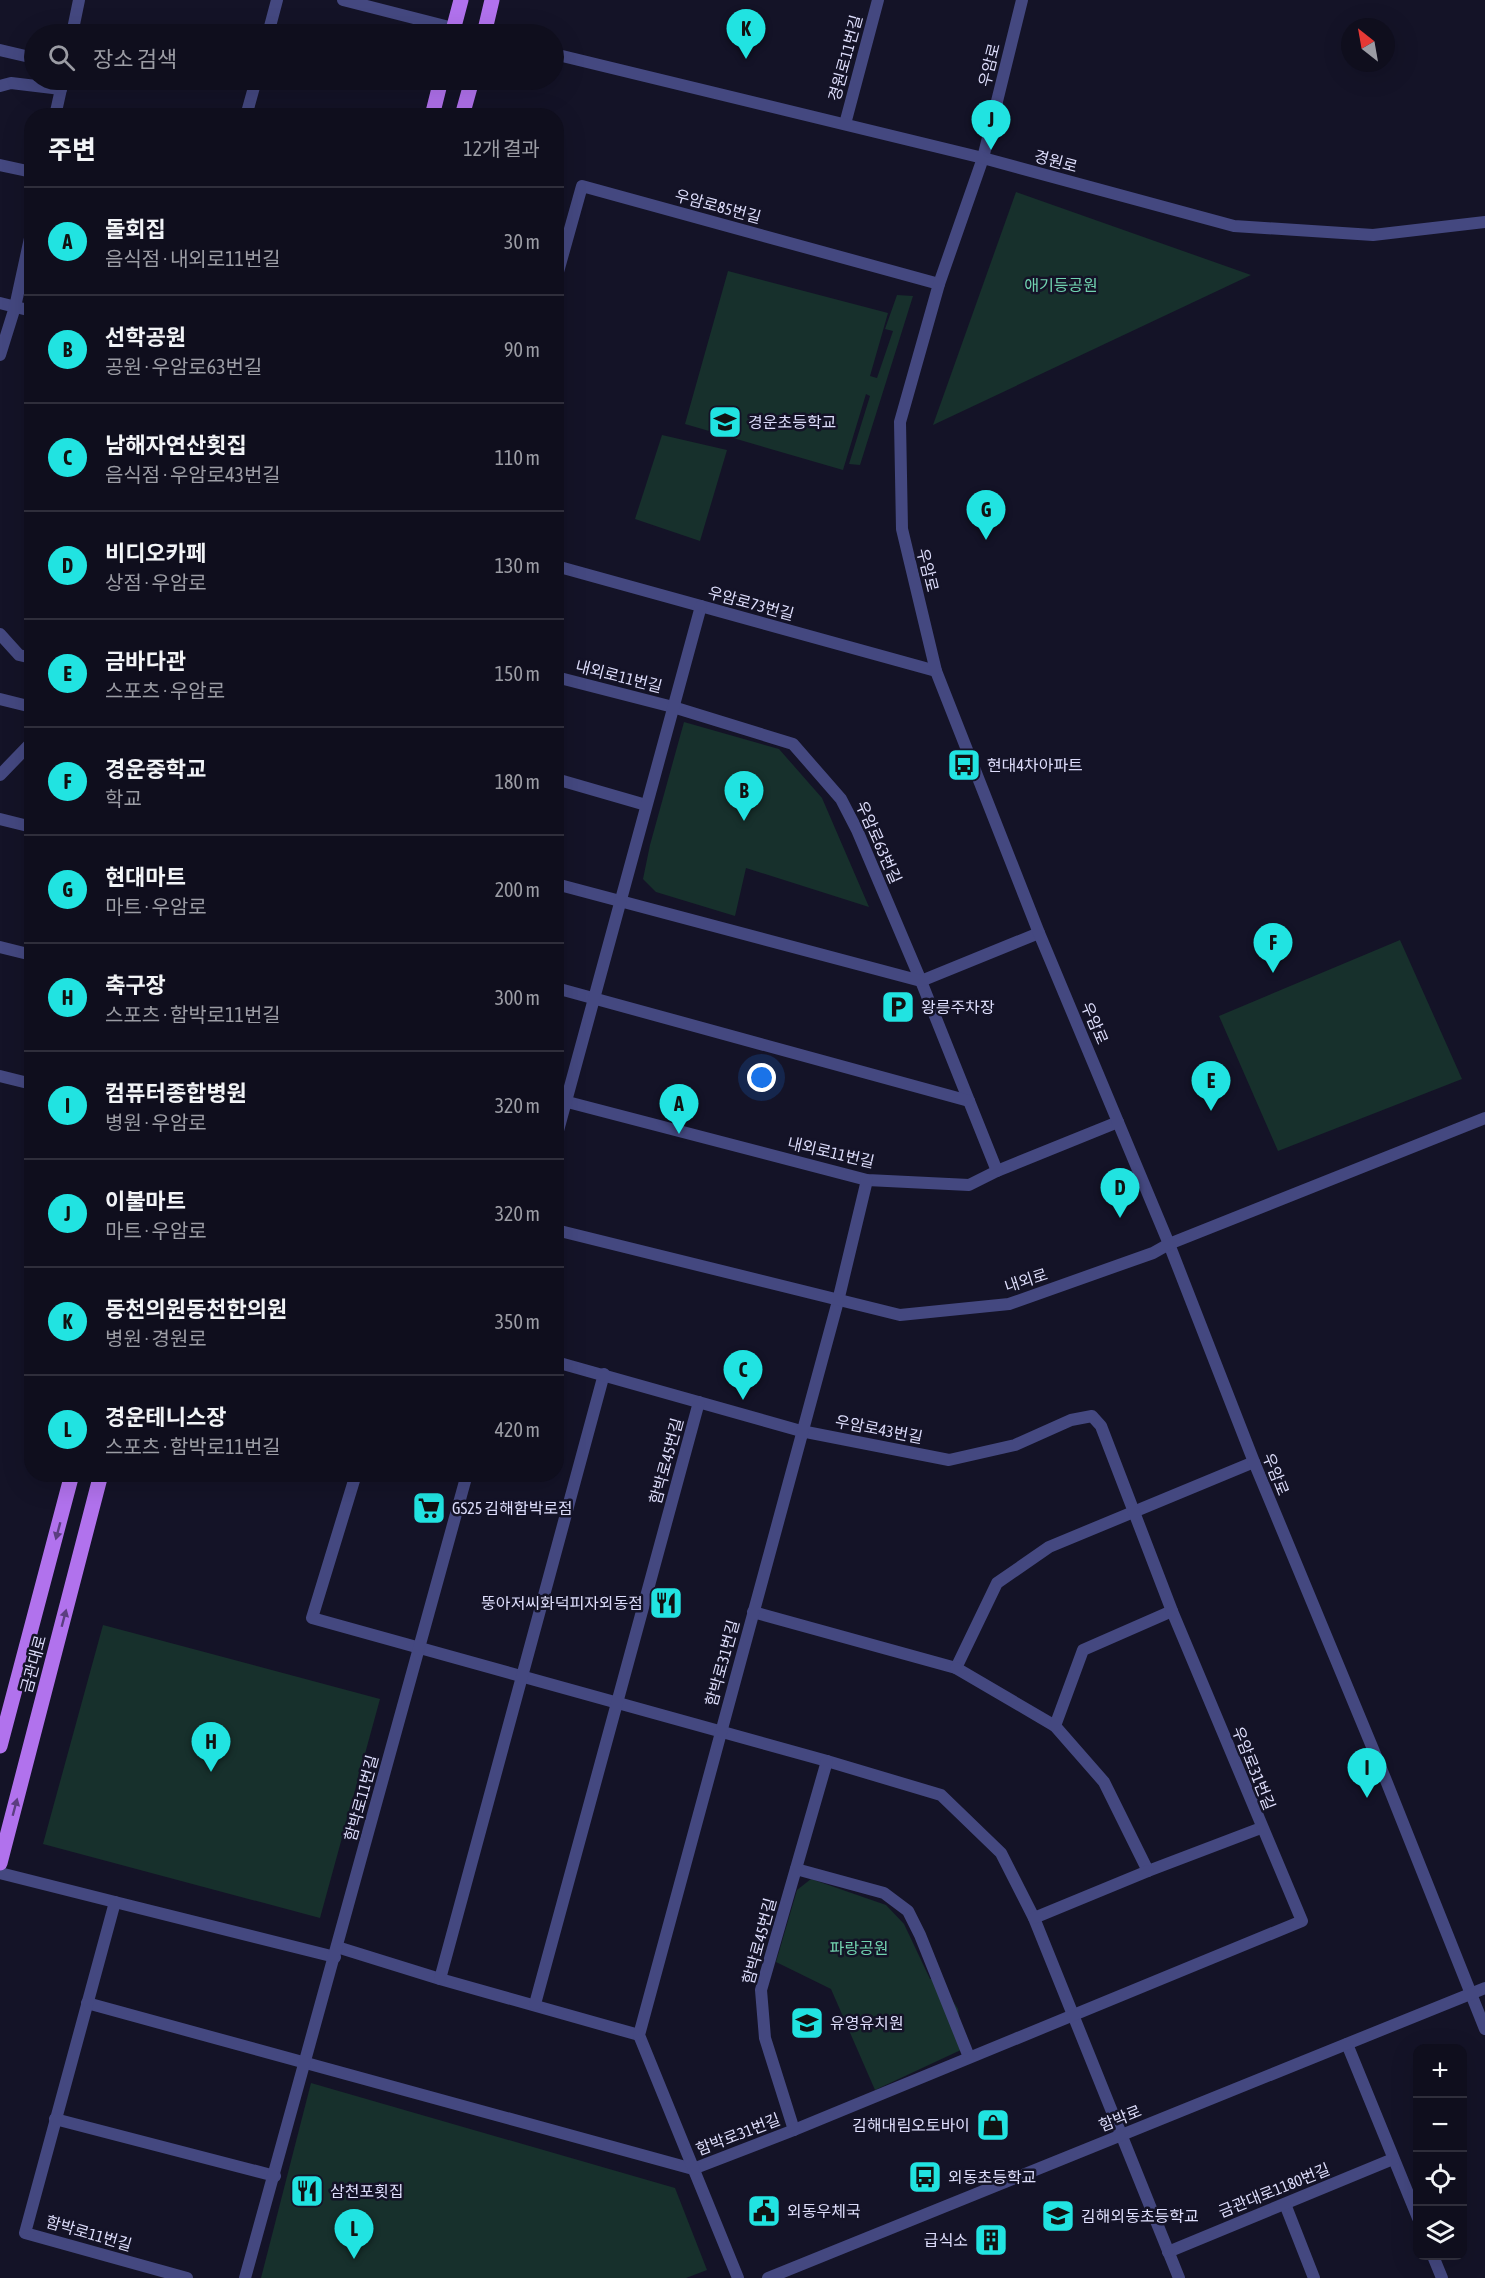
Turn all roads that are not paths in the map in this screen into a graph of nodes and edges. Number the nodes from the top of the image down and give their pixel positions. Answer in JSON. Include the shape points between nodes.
{"nodes":[{"id":1,"x":79,"y":0,"type":"edge"},
{"id":2,"x":277,"y":0,"type":"edge"},
{"id":3,"x":343,"y":0,"type":"edge"},
{"id":4,"x":461,"y":0,"type":"edge"},
{"id":5,"x":492,"y":0,"type":"edge"},
{"id":6,"x":878,"y":0,"type":"edge"},
{"id":7,"x":1022,"y":0,"type":"edge"},
{"id":8,"x":74,"y":24,"type":"edge"},
{"id":9,"x":271,"y":24,"type":"edge"},
{"id":10,"x":427,"y":24,"type":"edge"},
{"id":11,"x":454,"y":24,"type":"edge"},
{"id":12,"x":486,"y":24,"type":"edge"},
{"id":13,"x":0,"y":50,"type":"edge"},
{"id":14,"x":24,"y":56,"type":"edge"},
{"id":15,"x":564,"y":56,"type":"edge"},
{"id":16,"x":24,"y":83,"type":"edge"},
{"id":17,"x":0,"y":86,"type":"edge"},
{"id":18,"x":61,"y":90,"type":"edge"},
{"id":19,"x":252,"y":90,"type":"edge"},
{"id":20,"x":438,"y":90,"type":"edge"},
{"id":21,"x":469,"y":90,"type":"edge"},
{"id":22,"x":57,"y":108,"type":"edge"},
{"id":23,"x":248,"y":108,"type":"edge"},
{"id":24,"x":434,"y":108,"type":"edge"},
{"id":25,"x":464,"y":108,"type":"edge"},
{"id":26,"x":845,"y":124,"type":"junction"},
{"id":27,"x":983,"y":158,"type":"junction"},
{"id":28,"x":0,"y":165,"type":"edge"},
{"id":29,"x":24,"y":170,"type":"edge"},
{"id":30,"x":1485,"y":222,"type":"edge"},
{"id":31,"x":564,"y":250,"type":"edge"},
{"id":32,"x":24,"y":266,"type":"edge"},
{"id":33,"x":939,"y":284,"type":"junction"},
{"id":34,"x":0,"y":303,"type":"edge"},
{"id":35,"x":15,"y":307,"type":"junction"},
{"id":36,"x":24,"y":309,"type":"edge"},
{"id":37,"x":0,"y":355,"type":"edge"},
{"id":38,"x":564,"y":568,"type":"edge"},
{"id":39,"x":701,"y":606,"type":"junction"},
{"id":40,"x":0,"y":634,"type":"edge"},
{"id":41,"x":24,"y":656,"type":"edge"},
{"id":42,"x":936,"y":671,"type":"junction"},
{"id":43,"x":564,"y":679,"type":"edge"},
{"id":44,"x":0,"y":699,"type":"edge"},
{"id":45,"x":24,"y":705,"type":"edge"},
{"id":46,"x":673,"y":707,"type":"junction"},
{"id":47,"x":24,"y":750,"type":"edge"},
{"id":48,"x":0,"y":775,"type":"edge"},
{"id":49,"x":564,"y":781,"type":"edge"},
{"id":50,"x":646,"y":805,"type":"junction"},
{"id":51,"x":0,"y":819,"type":"edge"},
{"id":52,"x":24,"y":825,"type":"edge"},
{"id":53,"x":564,"y":886,"type":"edge"},
{"id":54,"x":621,"y":900,"type":"junction"},
{"id":55,"x":1039,"y":933,"type":"junction"},
{"id":56,"x":0,"y":947,"type":"edge"},
{"id":57,"x":24,"y":953,"type":"edge"},
{"id":58,"x":921,"y":981,"type":"junction"},
{"id":59,"x":564,"y":990,"type":"edge"},
{"id":60,"x":594,"y":999,"type":"junction"},
{"id":61,"x":0,"y":1076,"type":"edge"},
{"id":62,"x":24,"y":1082,"type":"edge"},
{"id":63,"x":564,"y":1091,"type":"edge"},
{"id":64,"x":564,"y":1101,"type":"edge"},
{"id":65,"x":969,"y":1101,"type":"junction"},
{"id":66,"x":1485,"y":1118,"type":"edge"},
{"id":67,"x":1118,"y":1122,"type":"junction"},
{"id":68,"x":997,"y":1172,"type":"junction"},
{"id":69,"x":867,"y":1180,"type":"junction"},
{"id":70,"x":564,"y":1232,"type":"edge"},
{"id":71,"x":1168,"y":1244,"type":"junction"},
{"id":72,"x":838,"y":1301,"type":"junction"},
{"id":73,"x":564,"y":1364,"type":"edge"},
{"id":74,"x":604,"y":1374,"type":"junction"},
{"id":75,"x":699,"y":1402,"type":"junction"},
{"id":76,"x":801,"y":1431,"type":"junction"},
{"id":77,"x":1254,"y":1462,"type":"junction"},
{"id":78,"x":70,"y":1482,"type":"edge"},
{"id":79,"x":99,"y":1482,"type":"edge"},
{"id":80,"x":354,"y":1482,"type":"edge"},
{"id":81,"x":465,"y":1482,"type":"edge"},
{"id":82,"x":1135,"y":1511,"type":"junction"},
{"id":83,"x":1172,"y":1611,"type":"junction"},
{"id":84,"x":753,"y":1612,"type":"junction"},
{"id":85,"x":419,"y":1648,"type":"junction"},
{"id":86,"x":956,"y":1668,"type":"junction"},
{"id":87,"x":522,"y":1677,"type":"junction"},
{"id":88,"x":618,"y":1703,"type":"junction"},
{"id":89,"x":1055,"y":1726,"type":"junction"},
{"id":90,"x":720,"y":1732,"type":"junction"},
{"id":91,"x":0,"y":1746,"type":"edge"},
{"id":92,"x":827,"y":1761,"type":"junction"},
{"id":93,"x":1261,"y":1828,"type":"junction"},
{"id":94,"x":0,"y":1863,"type":"edge"},
{"id":95,"x":796,"y":1869,"type":"junction"},
{"id":96,"x":1148,"y":1870,"type":"junction"},
{"id":97,"x":0,"y":1873,"type":"edge"},
{"id":98,"x":115,"y":1902,"type":"junction"},
{"id":99,"x":1034,"y":1918,"type":"junction"},
{"id":100,"x":336,"y":1952,"type":"junction"},
{"id":101,"x":440,"y":1979,"type":"junction"},
{"id":102,"x":1485,"y":1988,"type":"edge"},
{"id":103,"x":1471,"y":1994,"type":"junction"},
{"id":104,"x":87,"y":2003,"type":"junction"},
{"id":105,"x":535,"y":2004,"type":"junction"},
{"id":106,"x":1072,"y":2015,"type":"junction"},
{"id":107,"x":1485,"y":2029,"type":"edge"},
{"id":108,"x":639,"y":2035,"type":"junction"},
{"id":109,"x":1347,"y":2044,"type":"junction"},
{"id":110,"x":969,"y":2057,"type":"junction"},
{"id":111,"x":306,"y":2062,"type":"junction"},
{"id":112,"x":55,"y":2119,"type":"junction"},
{"id":113,"x":794,"y":2130,"type":"junction"},
{"id":114,"x":1121,"y":2136,"type":"junction"},
{"id":115,"x":1393,"y":2159,"type":"junction"},
{"id":116,"x":693,"y":2169,"type":"junction"},
{"id":117,"x":274,"y":2176,"type":"junction"},
{"id":118,"x":1285,"y":2204,"type":"junction"},
{"id":119,"x":1413,"y":2206,"type":"edge"},
{"id":120,"x":1168,"y":2252,"type":"junction"},
{"id":121,"x":1435,"y":2260,"type":"edge"},
{"id":122,"x":187,"y":2278,"type":"edge"},
{"id":123,"x":245,"y":2278,"type":"edge"},
{"id":124,"x":738,"y":2278,"type":"edge"},
{"id":125,"x":768,"y":2278,"type":"edge"},
{"id":126,"x":1179,"y":2278,"type":"edge"},
{"id":127,"x":1314,"y":2278,"type":"edge"},
{"id":128,"x":1442,"y":2278,"type":"edge"}],
"edges":[{"from":1,"to":8,"type":"street"},
{"from":2,"to":9,"type":"street"},
{"from":3,"to":10,"type":"street"},
{"from":4,"to":11,"type":"main road"},
{"from":5,"to":12,"type":"main road"},
{"from":6,"to":26,"type":"street","name":"경원로11번길"},
{"from":7,"to":27,"type":"street","name":"우암로"},
{"from":13,"to":14,"type":"street"},
{"from":15,"to":26,"type":"street","name":"경원로"},
{"from":16,"to":17,"type":"street"},
{"from":18,"to":22,"type":"street"},
{"from":19,"to":23,"type":"street"},
{"from":20,"to":24,"type":"main road"},
{"from":21,"to":25,"type":"main road"},
{"from":26,"to":27,"type":"street","name":"경원로"},
{"from":27,"to":30,"type":"street","name":"경원로","via":[[1234,226],[1373,235]]},
{"from":27,"to":33,"type":"street","name":"우암로"},
{"from":28,"to":29,"type":"street"},
{"from":31,"to":33,"type":"street","name":"우암로85번길","via":[[582,186]]},
{"from":32,"to":35,"type":"street"},
{"from":33,"to":42,"type":"street","name":"우암로","via":[[900,422],[902,529]]},
{"from":34,"to":35,"type":"street"},
{"from":35,"to":36,"type":"street"},
{"from":35,"to":37,"type":"street"},
{"from":38,"to":39,"type":"street","name":"우암로73번길"},
{"from":39,"to":42,"type":"street","name":"우암로73번길"},
{"from":39,"to":46,"type":"street","name":"내외로11번길"},
{"from":40,"to":41,"type":"street"},
{"from":42,"to":55,"type":"street","name":"우암로"},
{"from":43,"to":46,"type":"street","name":"내외로11번길"},
{"from":44,"to":45,"type":"street"},
{"from":46,"to":50,"type":"street","name":"내외로11번길"},
{"from":46,"to":58,"type":"street","name":"우암로63번길","via":[[793,744],[842,799]]},
{"from":47,"to":48,"type":"street"},
{"from":49,"to":50,"type":"street"},
{"from":50,"to":54,"type":"street","name":"내외로11번길"},
{"from":51,"to":52,"type":"street"},
{"from":53,"to":54,"type":"street"},
{"from":54,"to":58,"type":"street"},
{"from":54,"to":60,"type":"street","name":"내외로11번길"},
{"from":55,"to":58,"type":"street"},
{"from":55,"to":67,"type":"street","name":"우암로"},
{"from":56,"to":57,"type":"street"},
{"from":58,"to":65,"type":"street","name":"우암로63번길"},
{"from":59,"to":60,"type":"street"},
{"from":60,"to":63,"type":"street","name":"내외로11번길"},
{"from":60,"to":65,"type":"street"},
{"from":61,"to":62,"type":"street"},
{"from":64,"to":69,"type":"street","name":"내외로11번길"},
{"from":65,"to":68,"type":"street","name":"우암로63번길"},
{"from":66,"to":71,"type":"street","name":"내외로"},
{"from":67,"to":68,"type":"street","name":"내외로11번길"},
{"from":67,"to":71,"type":"street","name":"우암로"},
{"from":68,"to":69,"type":"street","name":"내외로11번길","via":[[969,1185]]},
{"from":69,"to":72,"type":"street","name":"함박로31번길"},
{"from":70,"to":72,"type":"street","name":"내외로"},
{"from":71,"to":72,"type":"street","name":"내외로","via":[[1153,1253],[1009,1304],[900,1315]]},
{"from":71,"to":77,"type":"street","name":"우암로"},
{"from":72,"to":76,"type":"street","name":"함박로31번길"},
{"from":73,"to":74,"type":"street","name":"우암로43번길"},
{"from":74,"to":75,"type":"street","name":"우암로43번길"},
{"from":74,"to":87,"type":"street"},
{"from":75,"to":76,"type":"street","name":"우암로43번길"},
{"from":75,"to":88,"type":"street","name":"함박로45번길"},
{"from":76,"to":82,"type":"street","name":"우암로43번길","via":[[949,1460],[1015,1445],[1071,1420],[1092,1416],[1101,1426]]},
{"from":76,"to":84,"type":"street","name":"함박로31번길"},
{"from":77,"to":82,"type":"street"},
{"from":77,"to":103,"type":"street","name":"우암로"},
{"from":78,"to":91,"type":"main road","name":"금관대로","one_way":true},
{"from":94,"to":79,"type":"main road","name":"금관대로","one_way":true},
{"from":80,"to":85,"type":"street","via":[[312,1618]]},
{"from":81,"to":85,"type":"street","name":"함박로11번길"},
{"from":82,"to":83,"type":"street","name":"우암로31번길"},
{"from":82,"to":86,"type":"street","via":[[1049,1547],[997,1583]]},
{"from":83,"to":89,"type":"street","via":[[1083,1650]]},
{"from":83,"to":93,"type":"street","name":"우암로31번길"},
{"from":84,"to":86,"type":"street"},
{"from":84,"to":90,"type":"street","name":"함박로31번길"},
{"from":85,"to":87,"type":"street"},
{"from":85,"to":100,"type":"street","name":"함박로11번길"},
{"from":86,"to":89,"type":"street"},
{"from":87,"to":88,"type":"street"},
{"from":87,"to":101,"type":"street"},
{"from":88,"to":90,"type":"street"},
{"from":88,"to":105,"type":"street","name":"함박로45번길"},
{"from":89,"to":96,"type":"street","via":[[1104,1782]]},
{"from":90,"to":92,"type":"street"},
{"from":90,"to":108,"type":"street","name":"함박로31번길"},
{"from":92,"to":95,"type":"street","name":"함박로45번길"},
{"from":92,"to":99,"type":"street","via":[[941,1796],[1001,1853]]},
{"from":93,"to":96,"type":"street","name":"우암로31번길"},
{"from":93,"to":106,"type":"street","via":[[1302,1921]]},
{"from":95,"to":110,"type":"street","via":[[884,1893],[908,1911]]},
{"from":95,"to":113,"type":"street","name":"함박로45번길","via":[[761,1990],[765,2038]]},
{"from":96,"to":99,"type":"street","name":"우암로31번길"},
{"from":97,"to":98,"type":"street"},
{"from":98,"to":100,"type":"street"},
{"from":98,"to":104,"type":"street","name":"함박로11번길"},
{"from":99,"to":106,"type":"street"},
{"from":100,"to":101,"type":"street"},
{"from":100,"to":111,"type":"street","name":"함박로11번길"},
{"from":101,"to":105,"type":"street"},
{"from":102,"to":103,"type":"street","name":"함박로"},
{"from":103,"to":107,"type":"street","name":"우암로"},
{"from":103,"to":109,"type":"street","name":"함박로"},
{"from":104,"to":111,"type":"street"},
{"from":104,"to":112,"type":"street","name":"함박로11번길"},
{"from":105,"to":108,"type":"street"},
{"from":106,"to":110,"type":"street","name":"함박로31번길"},
{"from":106,"to":114,"type":"street"},
{"from":108,"to":116,"type":"street","name":"함박로31번길"},
{"from":109,"to":114,"type":"street","name":"함박로"},
{"from":109,"to":115,"type":"street"},
{"from":110,"to":113,"type":"street","name":"함박로31번길"},
{"from":111,"to":116,"type":"street","name":"함박로31번길"},
{"from":111,"to":117,"type":"street","name":"함박로11번길"},
{"from":112,"to":117,"type":"street"},
{"from":112,"to":122,"type":"street","name":"함박로11번길","via":[[25,2233]]},
{"from":113,"to":116,"type":"street","name":"함박로31번길"},
{"from":114,"to":120,"type":"street"},
{"from":114,"to":125,"type":"street","name":"함박로"},
{"from":115,"to":118,"type":"street","name":"금관대로1180번길"},
{"from":115,"to":119,"type":"street"},
{"from":116,"to":124,"type":"street","name":"함박로31번길"},
{"from":117,"to":123,"type":"street","name":"함박로11번길"},
{"from":118,"to":120,"type":"street","name":"금관대로1180번길"},
{"from":118,"to":127,"type":"street"},
{"from":120,"to":126,"type":"street"},
{"from":121,"to":128,"type":"street"}]}
